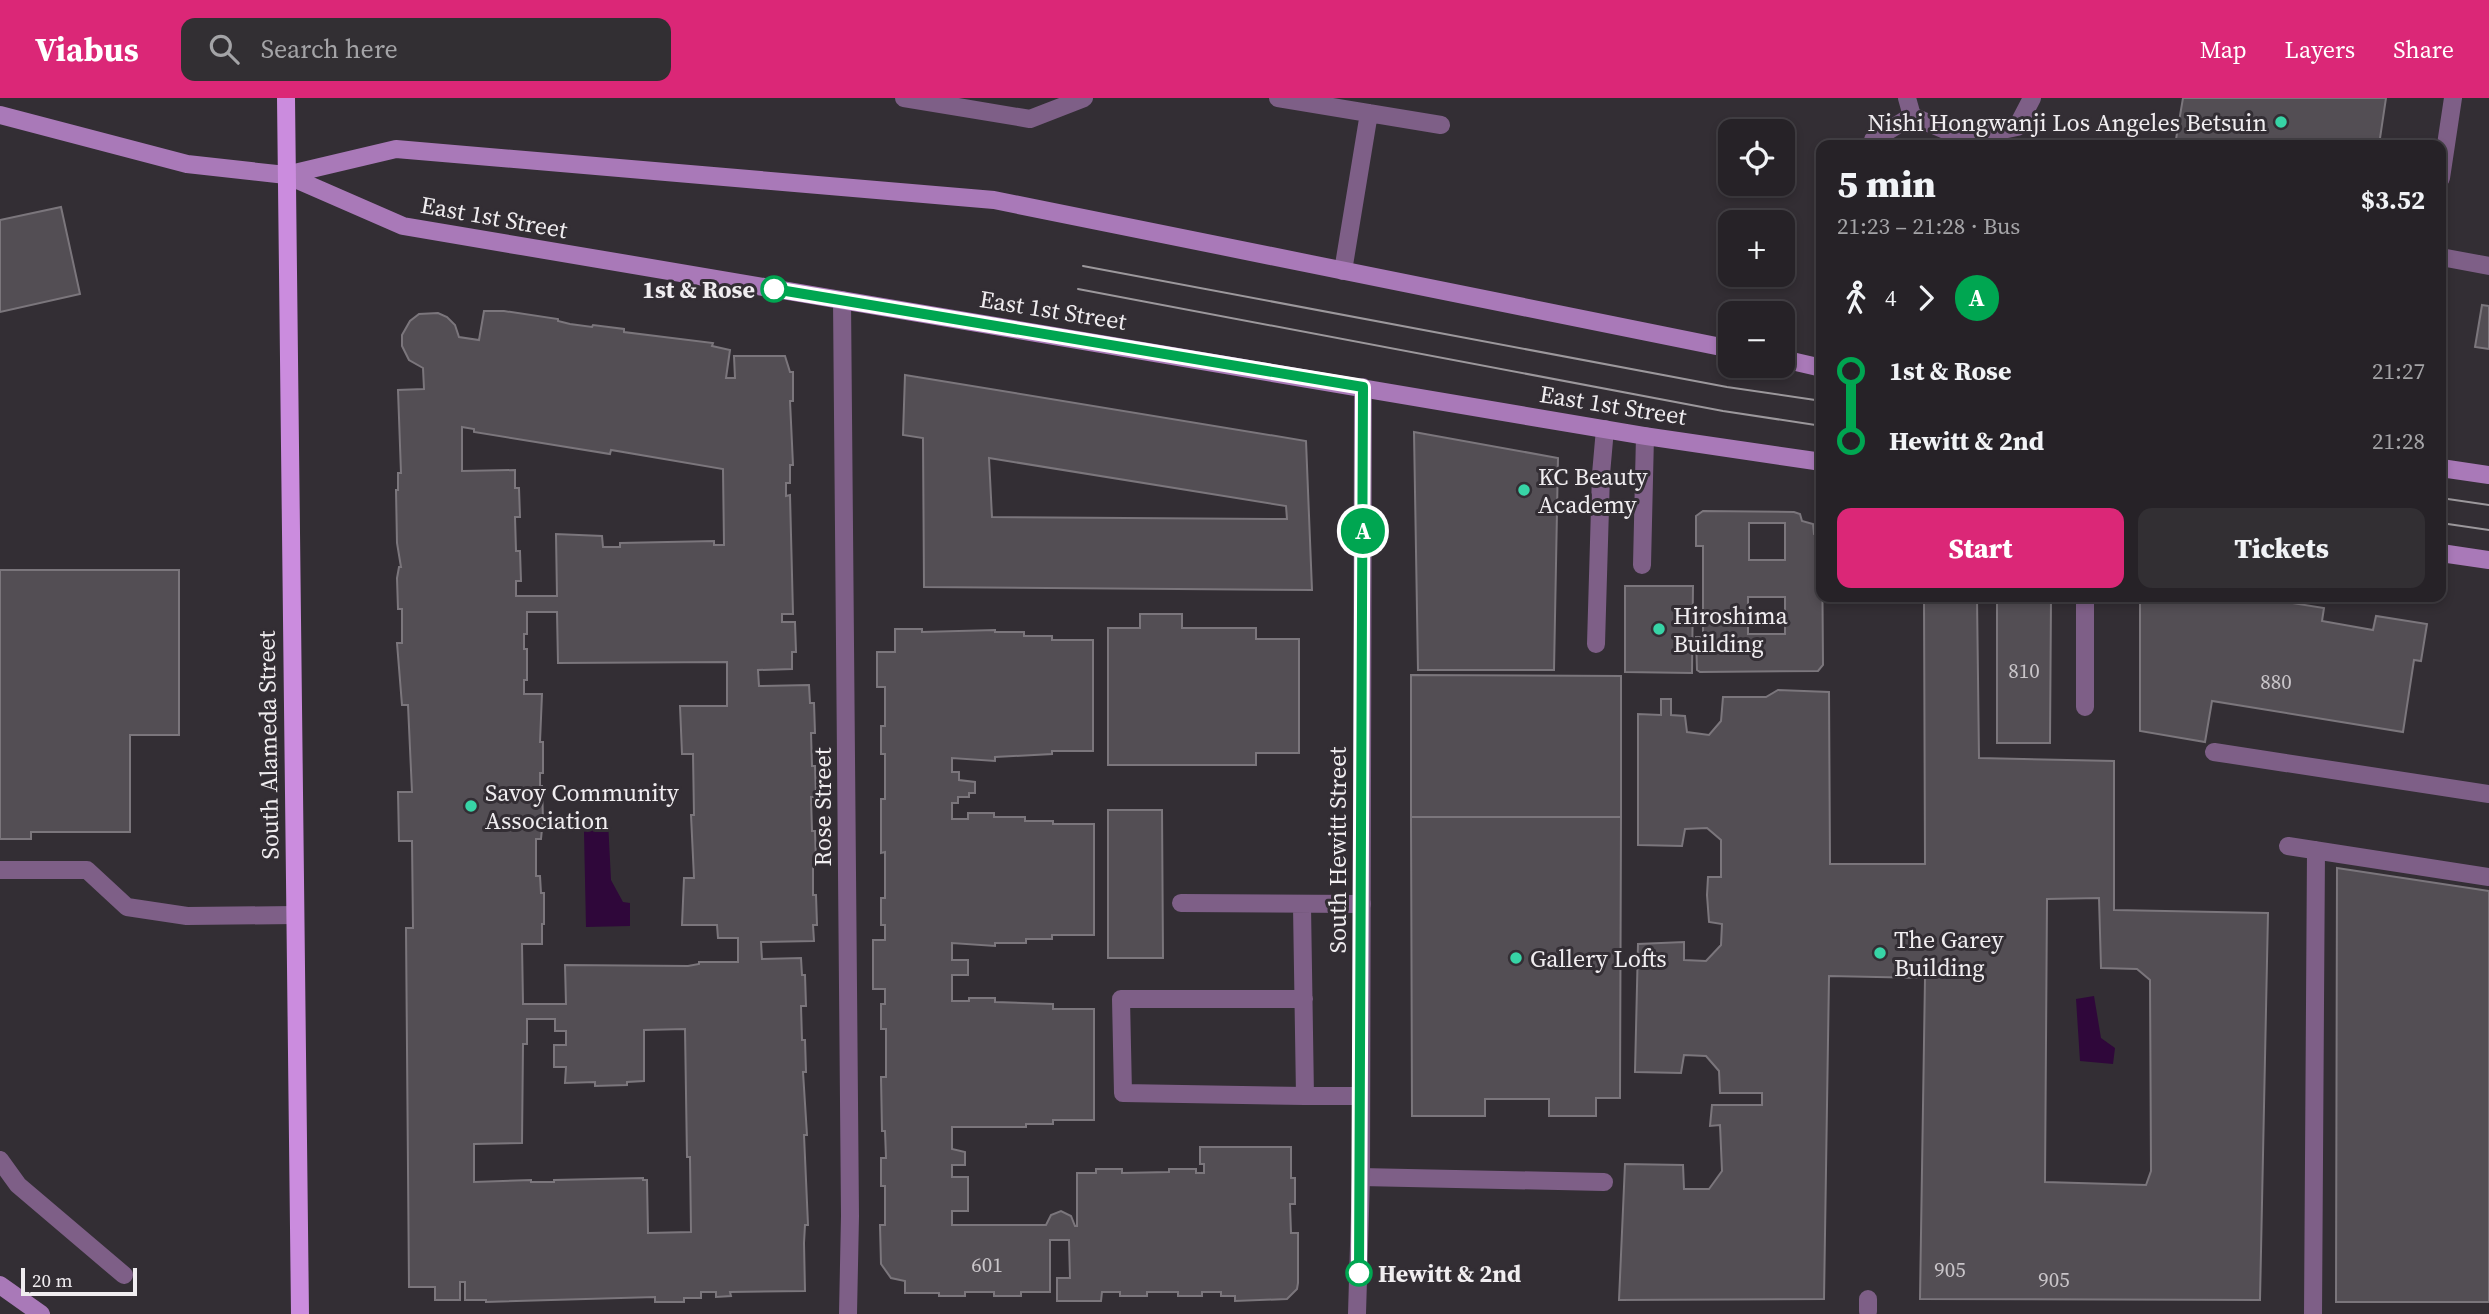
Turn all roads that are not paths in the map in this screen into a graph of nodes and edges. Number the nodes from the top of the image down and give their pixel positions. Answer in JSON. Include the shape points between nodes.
{"nodes":[{"id":1,"x":286,"y":98,"type":"edge"},
{"id":2,"x":904,"y":98,"type":"edge"},
{"id":3,"x":1084,"y":98,"type":"edge"},
{"id":4,"x":1278,"y":98,"type":"edge"},
{"id":5,"x":1907,"y":98,"type":"edge"},
{"id":6,"x":2032,"y":98,"type":"edge"},
{"id":7,"x":2453,"y":98,"type":"edge"},
{"id":8,"x":1369,"y":113,"type":"junction"},
{"id":9,"x":0,"y":115,"type":"edge"},
{"id":10,"x":1912,"y":116,"type":"junction"},
{"id":11,"x":1441,"y":125,"type":"dead end"},
{"id":12,"x":1873,"y":140,"type":"edge"},
{"id":13,"x":2446,"y":145,"type":"edge"},
{"id":14,"x":286,"y":175,"type":"junction"},
{"id":15,"x":2446,"y":258,"type":"edge"},
{"id":16,"x":2489,"y":266,"type":"edge"},
{"id":17,"x":1343,"y":271,"type":"junction"},
{"id":18,"x":842,"y":300,"type":"junction"},
{"id":19,"x":1718,"y":346,"type":"edge"},
{"id":20,"x":1795,"y":362,"type":"edge"},
{"id":21,"x":1816,"y":367,"type":"edge"},
{"id":22,"x":1363,"y":387,"type":"junction"},
{"id":23,"x":1605,"y":429,"type":"junction"},
{"id":24,"x":1645,"y":436,"type":"junction"},
{"id":25,"x":1816,"y":461,"type":"edge"},
{"id":26,"x":2446,"y":469,"type":"edge"},
{"id":27,"x":2489,"y":475,"type":"edge"},
{"id":28,"x":2446,"y":554,"type":"edge"},
{"id":29,"x":2489,"y":560,"type":"edge"},
{"id":30,"x":1642,"y":565,"type":"dead end"},
{"id":31,"x":2085,"y":602,"type":"edge"},
{"id":32,"x":1596,"y":644,"type":"dead end"},
{"id":33,"x":2085,"y":707,"type":"dead end"},
{"id":34,"x":2214,"y":752,"type":"dead end"},
{"id":35,"x":2489,"y":794,"type":"edge"},
{"id":36,"x":2288,"y":846,"type":"dead end"},
{"id":37,"x":2316,"y":850,"type":"junction"},
{"id":38,"x":0,"y":870,"type":"edge"},
{"id":39,"x":2489,"y":877,"type":"edge"},
{"id":40,"x":1181,"y":903,"type":"dead end"},
{"id":41,"x":1362,"y":904,"type":"junction"},
{"id":42,"x":1302,"y":906,"type":"junction"},
{"id":43,"x":295,"y":915,"type":"junction"},
{"id":44,"x":1304,"y":999,"type":"junction"},
{"id":45,"x":1305,"y":1096,"type":"junction"},
{"id":46,"x":1361,"y":1096,"type":"junction"},
{"id":47,"x":0,"y":1160,"type":"edge"},
{"id":48,"x":1361,"y":1177,"type":"junction"},
{"id":49,"x":1604,"y":1182,"type":"dead end"},
{"id":50,"x":124,"y":1275,"type":"dead end"},
{"id":51,"x":0,"y":1285,"type":"edge"},
{"id":52,"x":41,"y":1314,"type":"edge"},
{"id":53,"x":300,"y":1314,"type":"edge"},
{"id":54,"x":848,"y":1314,"type":"edge"},
{"id":55,"x":1357,"y":1314,"type":"edge"},
{"id":56,"x":2313,"y":1314,"type":"edge"}],
"edges":[{"from":1,"to":14,"type":"main road","name":"South Alameda Street"},
{"from":2,"to":3,"type":"street","via":[[1030,119]]},
{"from":4,"to":8,"type":"street"},
{"from":5,"to":10,"type":"street"},
{"from":6,"to":10,"type":"street","via":[[2017,127],[1964,138]]},
{"from":7,"to":13,"type":"street"},
{"from":8,"to":11,"type":"street"},
{"from":8,"to":17,"type":"street"},
{"from":9,"to":14,"type":"main road","name":"East 1st Street","via":[[187,164]]},
{"from":10,"to":12,"type":"street"},
{"from":14,"to":17,"type":"main road","name":"East 1st Street","via":[[396,149],[994,200]]},
{"from":14,"to":18,"type":"main road","name":"East 1st Street","via":[[403,226]]},
{"from":14,"to":43,"type":"main road","name":"South Alameda Street"},
{"from":15,"to":16,"type":"street"},
{"from":17,"to":19,"type":"main road","name":"East 1st Street"},
{"from":18,"to":22,"type":"main road","name":"East 1st Street"},
{"from":18,"to":54,"type":"street","name":"Rose Street"},
{"from":20,"to":21,"type":"main road"},
{"from":22,"to":23,"type":"main road","name":"East 1st Street"},
{"from":22,"to":41,"type":"street","name":"South Hewitt Street"},
{"from":23,"to":24,"type":"main road","name":"East 1st Street"},
{"from":23,"to":32,"type":"street"},
{"from":24,"to":25,"type":"main road","name":"East 1st Street"},
{"from":24,"to":30,"type":"street"},
{"from":26,"to":27,"type":"main road"},
{"from":28,"to":29,"type":"main road"},
{"from":31,"to":33,"type":"street"},
{"from":34,"to":35,"type":"street"},
{"from":36,"to":37,"type":"street"},
{"from":37,"to":39,"type":"street"},
{"from":37,"to":56,"type":"street"},
{"from":38,"to":43,"type":"street","via":[[87,870],[127,907],[187,916]]},
{"from":40,"to":42,"type":"street"},
{"from":41,"to":42,"type":"street"},
{"from":41,"to":46,"type":"street","name":"South Hewitt Street"},
{"from":42,"to":44,"type":"street"},
{"from":43,"to":53,"type":"main road","name":"South Alameda Street"},
{"from":44,"to":45,"type":"street"},
{"from":44,"to":45,"type":"street","via":[[1121,999],[1123,1093]]},
{"from":45,"to":46,"type":"street"},
{"from":46,"to":48,"type":"street","name":"South Hewitt Street"},
{"from":47,"to":50,"type":"street","via":[[18,1185]]},
{"from":48,"to":49,"type":"street"},
{"from":48,"to":55,"type":"street","name":"South Hewitt Street"},
{"from":51,"to":52,"type":"main road"}]}
